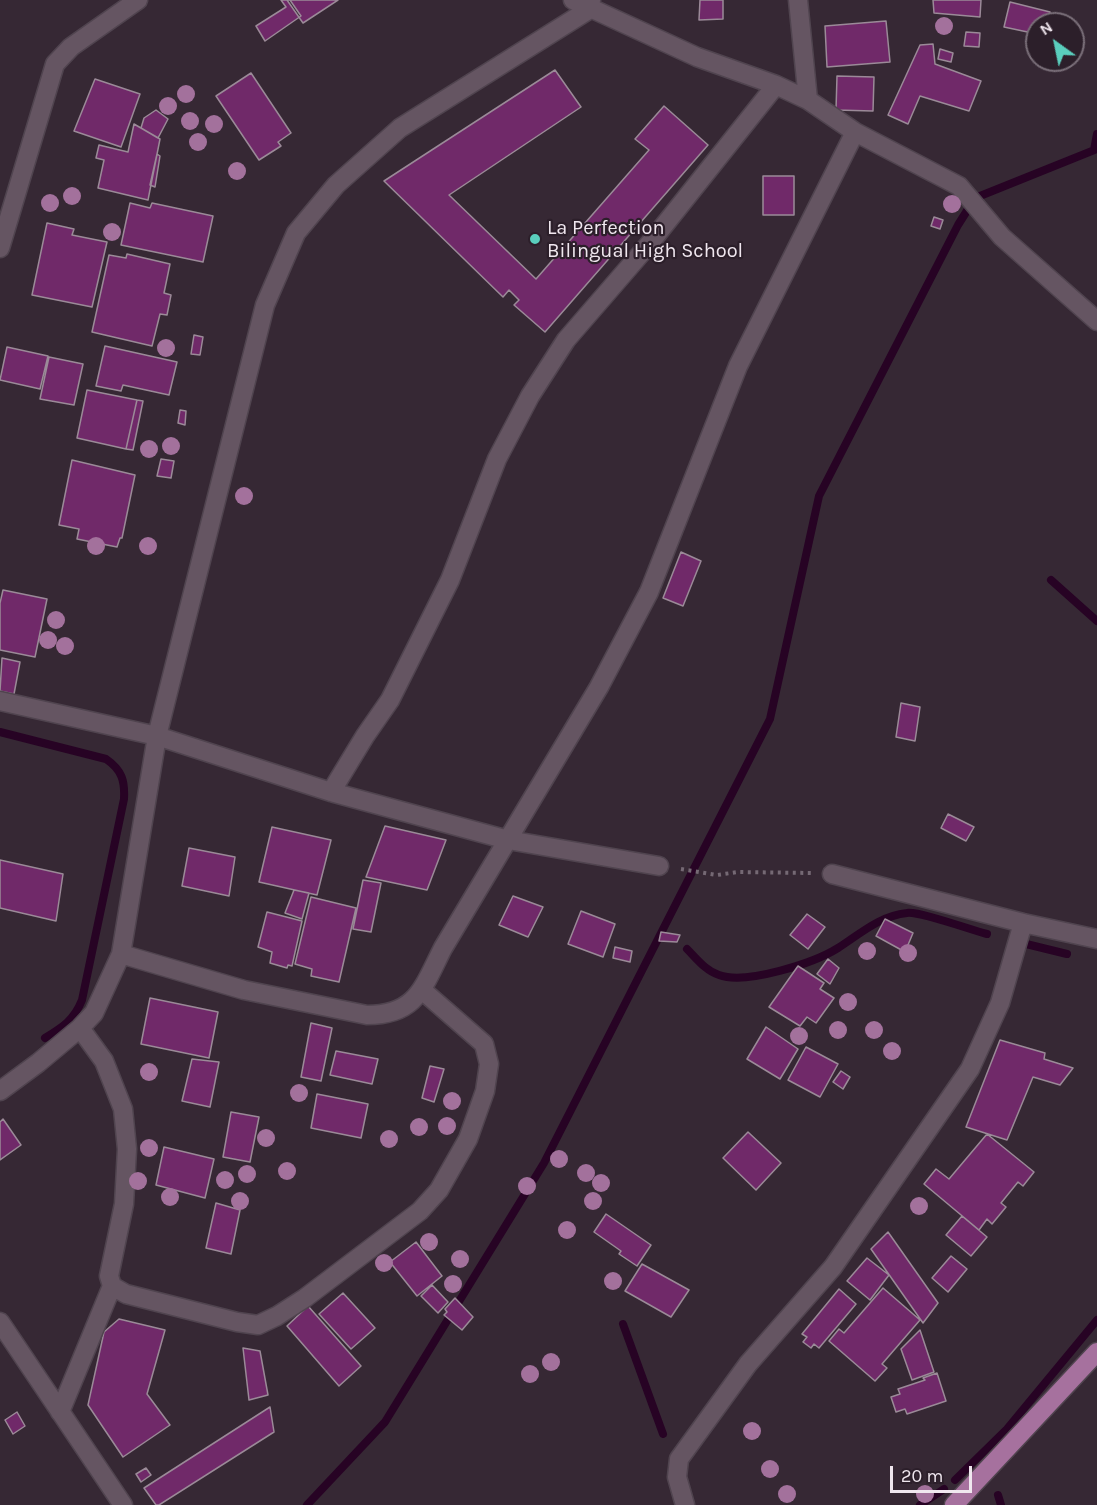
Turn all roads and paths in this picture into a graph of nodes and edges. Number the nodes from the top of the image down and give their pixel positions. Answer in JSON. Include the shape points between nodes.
{"nodes":[{"id":1,"x":138,"y":0,"type":"edge"},
{"id":2,"x":573,"y":0,"type":"edge"},
{"id":3,"x":798,"y":0,"type":"edge"},
{"id":4,"x":590,"y":4,"type":"edge"},
{"id":5,"x":776,"y":85,"type":"junction"},
{"id":6,"x":808,"y":100,"type":"junction"},
{"id":7,"x":855,"y":132,"type":"junction"},
{"id":8,"x":0,"y":248,"type":"edge"},
{"id":9,"x":1097,"y":321,"type":"edge"},
{"id":10,"x":0,"y":701,"type":"edge"},
{"id":11,"x":157,"y":736,"type":"junction"},
{"id":12,"x":331,"y":792,"type":"junction"},
{"id":13,"x":508,"y":840,"type":"junction"},
{"id":14,"x":659,"y":866,"type":"joint"},
{"id":15,"x":831,"y":874,"type":"joint"},
{"id":16,"x":1023,"y":923,"type":"junction"},
{"id":17,"x":1097,"y":939,"type":"edge"},
{"id":18,"x":121,"y":954,"type":"junction"},
{"id":19,"x":422,"y":990,"type":"junction"},
{"id":20,"x":80,"y":1028,"type":"junction"},
{"id":21,"x":0,"y":1091,"type":"edge"},
{"id":22,"x":112,"y":1286,"type":"junction"},
{"id":23,"x":3,"y":1333,"type":"edge"},
{"id":24,"x":1097,"y":1352,"type":"edge"},
{"id":25,"x":60,"y":1412,"type":"junction"},
{"id":26,"x":123,"y":1505,"type":"edge"},
{"id":27,"x":685,"y":1505,"type":"edge"},
{"id":28,"x":954,"y":1505,"type":"edge"}],
"edges":[{"from":1,"to":8,"type":"street","via":[[71,47],[55,64]]},
{"from":2,"to":4,"type":"street"},
{"from":3,"to":6,"type":"street"},
{"from":4,"to":5,"type":"street","via":[[697,57]]},
{"from":4,"to":11,"type":"street","via":[[400,128],[336,185],[296,233],[265,304]]},
{"from":5,"to":6,"type":"street"},
{"from":5,"to":12,"type":"street","via":[[650,243],[566,340],[530,396],[497,459],[450,580],[390,700]]},
{"from":6,"to":7,"type":"street"},
{"from":7,"to":9,"type":"street","via":[[959,186],[1002,237]]},
{"from":7,"to":13,"type":"street","via":[[738,366],[650,592]]},
{"from":10,"to":11,"type":"street"},
{"from":11,"to":12,"type":"street"},
{"from":11,"to":18,"type":"street"},
{"from":12,"to":13,"type":"street"},
{"from":13,"to":14,"type":"street"},
{"from":13,"to":19,"type":"street"},
{"from":14,"to":15,"type":"path","via":[[717,875]]},
{"from":15,"to":16,"type":"street"},
{"from":16,"to":17,"type":"street"},
{"from":16,"to":27,"type":"street","via":[[1000,1004],[970,1069],[832,1267],[748,1364],[679,1459],[676,1477]]},
{"from":18,"to":19,"type":"street","via":[[244,990],[367,1015],[385,1015],[409,1005]]},
{"from":18,"to":20,"type":"street","via":[[94,1013]]},
{"from":19,"to":22,"type":"street","via":[[484,1044],[489,1064],[486,1091],[468,1139],[439,1190],[420,1211],[305,1298],[258,1325],[126,1293]]},
{"from":20,"to":21,"type":"street"},
{"from":20,"to":22,"type":"street","via":[[104,1061],[123,1108],[127,1149],[124,1193],[109,1276]]},
{"from":22,"to":25,"type":"street"},
{"from":23,"to":25,"type":"street"},
{"from":24,"to":28,"type":"main road"},
{"from":25,"to":26,"type":"street"}]}
